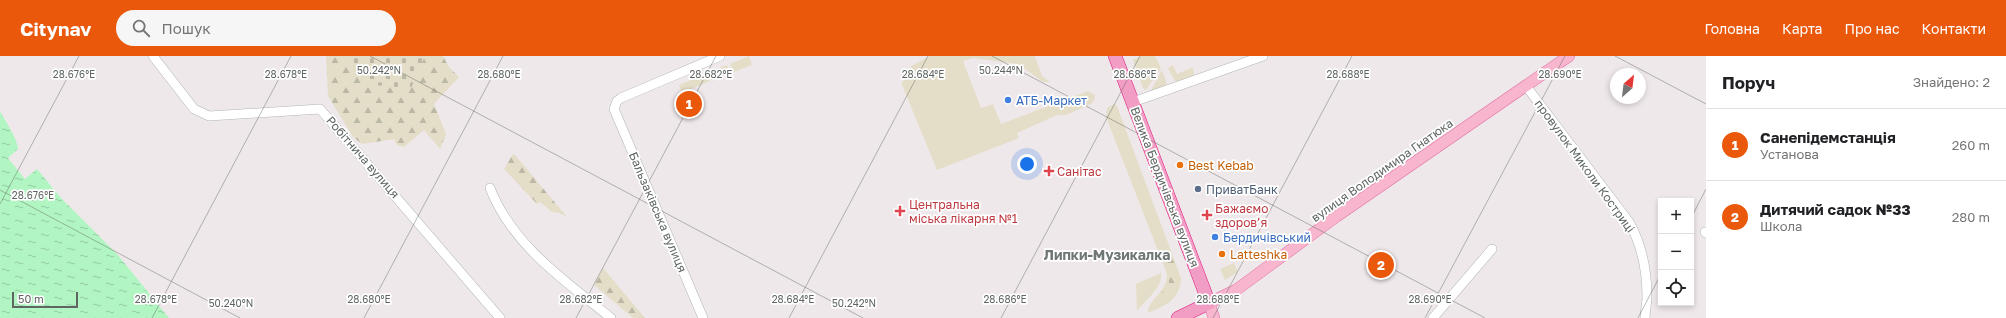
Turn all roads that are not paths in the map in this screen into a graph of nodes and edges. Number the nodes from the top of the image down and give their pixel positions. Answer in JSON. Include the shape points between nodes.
{"nodes":[{"id":1,"x":153,"y":56,"type":"edge"},
{"id":2,"x":720,"y":56,"type":"edge"},
{"id":3,"x":1110,"y":56,"type":"edge"},
{"id":4,"x":1115,"y":56,"type":"edge"},
{"id":5,"x":1263,"y":56,"type":"edge"},
{"id":6,"x":1569,"y":56,"type":"edge"},
{"id":7,"x":1526,"y":86,"type":"junction"},
{"id":8,"x":1133,"y":102,"type":"junction"},
{"id":9,"x":490,"y":188,"type":"dead end"},
{"id":10,"x":1492,"y":250,"type":"dead end"},
{"id":11,"x":1206,"y":309,"type":"edge"},
{"id":12,"x":701,"y":317,"type":"edge"},
{"id":13,"x":500,"y":318,"type":"edge"},
{"id":14,"x":611,"y":318,"type":"edge"},
{"id":15,"x":1178,"y":318,"type":"edge"},
{"id":16,"x":1214,"y":318,"type":"edge"},
{"id":17,"x":1433,"y":318,"type":"edge"},
{"id":18,"x":1645,"y":318,"type":"edge"}],
"edges":[{"from":1,"to":13,"type":"street","name":"Робітнича вулиця","via":[[194,109],[209,116],[320,109]]},
{"from":2,"to":12,"type":"street","name":"Бальзаківська вулиця","via":[[621,98],[615,105],[614,112]]},
{"from":3,"to":11,"type":"highway","name":"Велика Бердичівська вулиця"},
{"from":4,"to":8,"type":"highway","name":"Велика Бердичівська вулиця"},
{"from":5,"to":8,"type":"street"},
{"from":6,"to":7,"type":"main road","name":"вулиця Володимира Гнатюка"},
{"from":7,"to":11,"type":"main road","name":"вулиця Володимира Гнатюка"},
{"from":7,"to":18,"type":"street","name":"провулок Миколи Костриці","via":[[1629,222],[1636,235],[1646,270]]},
{"from":8,"to":11,"type":"highway","name":"Велика Бердичівська вулиця"},
{"from":9,"to":14,"type":"street","via":[[511,228],[548,267]]},
{"from":10,"to":17,"type":"street"},
{"from":11,"to":15,"type":"highway"},
{"from":11,"to":16,"type":"main road","name":"Велика Бердичівська вулиця"}]}
